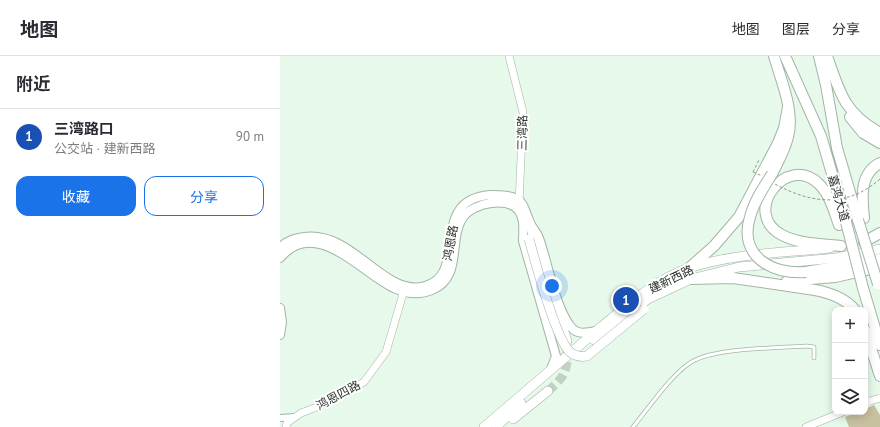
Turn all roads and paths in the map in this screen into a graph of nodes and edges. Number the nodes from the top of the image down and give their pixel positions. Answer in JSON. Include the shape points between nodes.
{"nodes":[{"id":1,"x":509,"y":56,"type":"edge"},
{"id":2,"x":774,"y":56,"type":"edge"},
{"id":3,"x":785,"y":56,"type":"edge"},
{"id":4,"x":819,"y":56,"type":"edge"},
{"id":5,"x":826,"y":56,"type":"edge"},
{"id":6,"x":842,"y":97,"type":"junction"},
{"id":7,"x":788,"y":106,"type":"junction"},
{"id":8,"x":880,"y":134,"type":"edge"},
{"id":9,"x":880,"y":143,"type":"edge"},
{"id":10,"x":759,"y":160,"type":"dead end"},
{"id":11,"x":880,"y":163,"type":"edge"},
{"id":12,"x":771,"y":179,"type":"junction"},
{"id":13,"x":880,"y":179,"type":"edge"},
{"id":14,"x":520,"y":201,"type":"junction"},
{"id":15,"x":519,"y":211,"type":"junction"},
{"id":16,"x":861,"y":219,"type":"junction"},
{"id":17,"x":526,"y":222,"type":"junction"},
{"id":18,"x":842,"y":224,"type":"junction"},
{"id":19,"x":880,"y":233,"type":"edge"},
{"id":20,"x":880,"y":237,"type":"edge"},
{"id":21,"x":864,"y":242,"type":"junction"},
{"id":22,"x":842,"y":246,"type":"junction"},
{"id":23,"x":280,"y":248,"type":"edge"},
{"id":24,"x":880,"y":249,"type":"edge"},
{"id":25,"x":280,"y":258,"type":"edge"},
{"id":26,"x":880,"y":259,"type":"edge"},
{"id":27,"x":880,"y":267,"type":"edge"},
{"id":28,"x":688,"y":269,"type":"junction"},
{"id":29,"x":733,"y":278,"type":"junction"},
{"id":30,"x":691,"y":279,"type":"junction"},
{"id":31,"x":672,"y":287,"type":"junction"},
{"id":32,"x":879,"y":287,"type":"edge"},
{"id":33,"x":405,"y":290,"type":"junction"},
{"id":34,"x":852,"y":307,"type":"edge"},
{"id":35,"x":280,"y":308,"type":"edge"},
{"id":36,"x":596,"y":332,"type":"junction"},
{"id":37,"x":280,"y":335,"type":"edge"},
{"id":38,"x":868,"y":339,"type":"edge"},
{"id":39,"x":567,"y":341,"type":"tunnel mouth"},
{"id":40,"x":880,"y":345,"type":"edge"},
{"id":41,"x":814,"y":358,"type":"dead end"},
{"id":42,"x":551,"y":368,"type":"junction"},
{"id":43,"x":880,"y":376,"type":"edge"},
{"id":44,"x":548,"y":391,"type":"tunnel mouth"},
{"id":45,"x":880,"y":398,"type":"edge"},
{"id":46,"x":868,"y":402,"type":"edge"},
{"id":47,"x":836,"y":415,"type":"edge"},
{"id":48,"x":295,"y":417,"type":"junction"},
{"id":49,"x":280,"y":418,"type":"edge"},
{"id":50,"x":286,"y":427,"type":"edge"},
{"id":51,"x":484,"y":427,"type":"edge"},
{"id":52,"x":496,"y":427,"type":"edge"},
{"id":53,"x":502,"y":427,"type":"edge"},
{"id":54,"x":633,"y":427,"type":"edge"},
{"id":55,"x":806,"y":427,"type":"edge"}],
"edges":[{"from":1,"to":14,"type":"street","name":"三湾路","via":[[523,112]]},
{"from":2,"to":7,"type":"highway"},
{"from":3,"to":18,"type":"highway","name":"嘉鸿大道","via":[[821,136]]},
{"from":4,"to":16,"type":"highway","name":"嘉鸿大道","via":[[837,148]]},
{"from":5,"to":6,"type":"highway"},
{"from":6,"to":8,"type":"highway","via":[[855,116]]},
{"from":6,"to":9,"type":"highway","via":[[854,124]]},
{"from":7,"to":12,"type":"highway","via":[[789,136]]},
{"from":7,"to":28,"type":"highway","via":[[778,143],[739,217],[714,246]]},
{"from":10,"to":12,"type":"path","bridge":true,"via":[[753,172]]},
{"from":11,"to":16,"type":"highway","via":[[870,171],[864,183]]},
{"from":12,"to":13,"type":"path","bridge":true,"via":[[795,194],[824,200],[859,193]]},
{"from":12,"to":26,"type":"highway","bridge":true,"via":[[759,195],[748,227],[750,243],[757,256],[768,267],[785,272],[806,272]]},
{"from":14,"to":15,"type":"street","name":"三湾路"},
{"from":14,"to":17,"type":"main road"},
{"from":14,"to":33,"type":"main road","name":"鸿恩路","via":[[489,195],[465,204],[454,219],[448,258],[442,274],[432,284]]},
{"from":15,"to":17,"type":"main road"},
{"from":15,"to":33,"type":"main road","name":"鸿恩路","via":[[499,203],[480,205],[471,209],[460,222],[448,277],[434,289],[424,293]]},
{"from":16,"to":32,"type":"highway","name":"嘉鸿大道","bridge":true},
{"from":17,"to":31,"type":"main road","bridge":true,"via":[[529,239],[564,346],[578,357],[587,356]]},
{"from":17,"to":36,"type":"main road","via":[[539,236],[561,308],[571,328],[583,334]]},
{"from":17,"to":39,"type":"main road"},
{"from":17,"to":42,"type":"main road","via":[[523,241],[556,356]]},
{"from":18,"to":22,"type":"highway","via":[[827,196],[810,178],[797,176],[783,179],[769,193],[766,215],[776,231],[798,241]]},
{"from":18,"to":40,"type":"highway","name":"嘉鸿大道","bridge":true},
{"from":19,"to":21,"type":"highway"},
{"from":20,"to":21,"type":"main road","name":"建新西路"},
{"from":21,"to":22,"type":"main road","name":"建新西路"},
{"from":22,"to":28,"type":"main road","name":"建新西路","via":[[742,256]]},
{"from":23,"to":33,"type":"main road","name":"鸿恩路","via":[[299,237],[326,238],[342,244]]},
{"from":24,"to":30,"type":"main road","name":"建新西路","via":[[836,258],[739,267]]},
{"from":25,"to":33,"type":"main road","name":"鸿恩路","via":[[293,247],[320,244],[337,250],[395,289]]},
{"from":27,"to":29,"type":"highway","via":[[835,277],[792,281]]},
{"from":28,"to":36,"type":"main road","name":"建新西路","via":[[640,295]]},
{"from":29,"to":30,"type":"highway"},
{"from":29,"to":34,"type":"highway","via":[[826,292],[843,299]]},
{"from":30,"to":31,"type":"main road","name":"建新西路"},
{"from":31,"to":52,"type":"main road","name":"建新西路","via":[[638,307],[563,365]]},
{"from":33,"to":48,"type":"street","name":"鸿恩四路","via":[[386,352],[364,382]]},
{"from":35,"to":37,"type":"main road"},
{"from":36,"to":42,"type":"main road","name":"建新西路"},
{"from":38,"to":43,"type":"highway"},
{"from":41,"to":54,"type":"lane","via":[[814,347],[807,346],[718,353],[695,360],[680,371]]},
{"from":42,"to":51,"type":"main road","name":"建新西路"},
{"from":44,"to":53,"type":"main road"},
{"from":45,"to":46,"type":"street","bridge":true},
{"from":47,"to":55,"type":"street"},
{"from":48,"to":49,"type":"street"},
{"from":48,"to":50,"type":"street","name":"鸿恩四路"}]}
